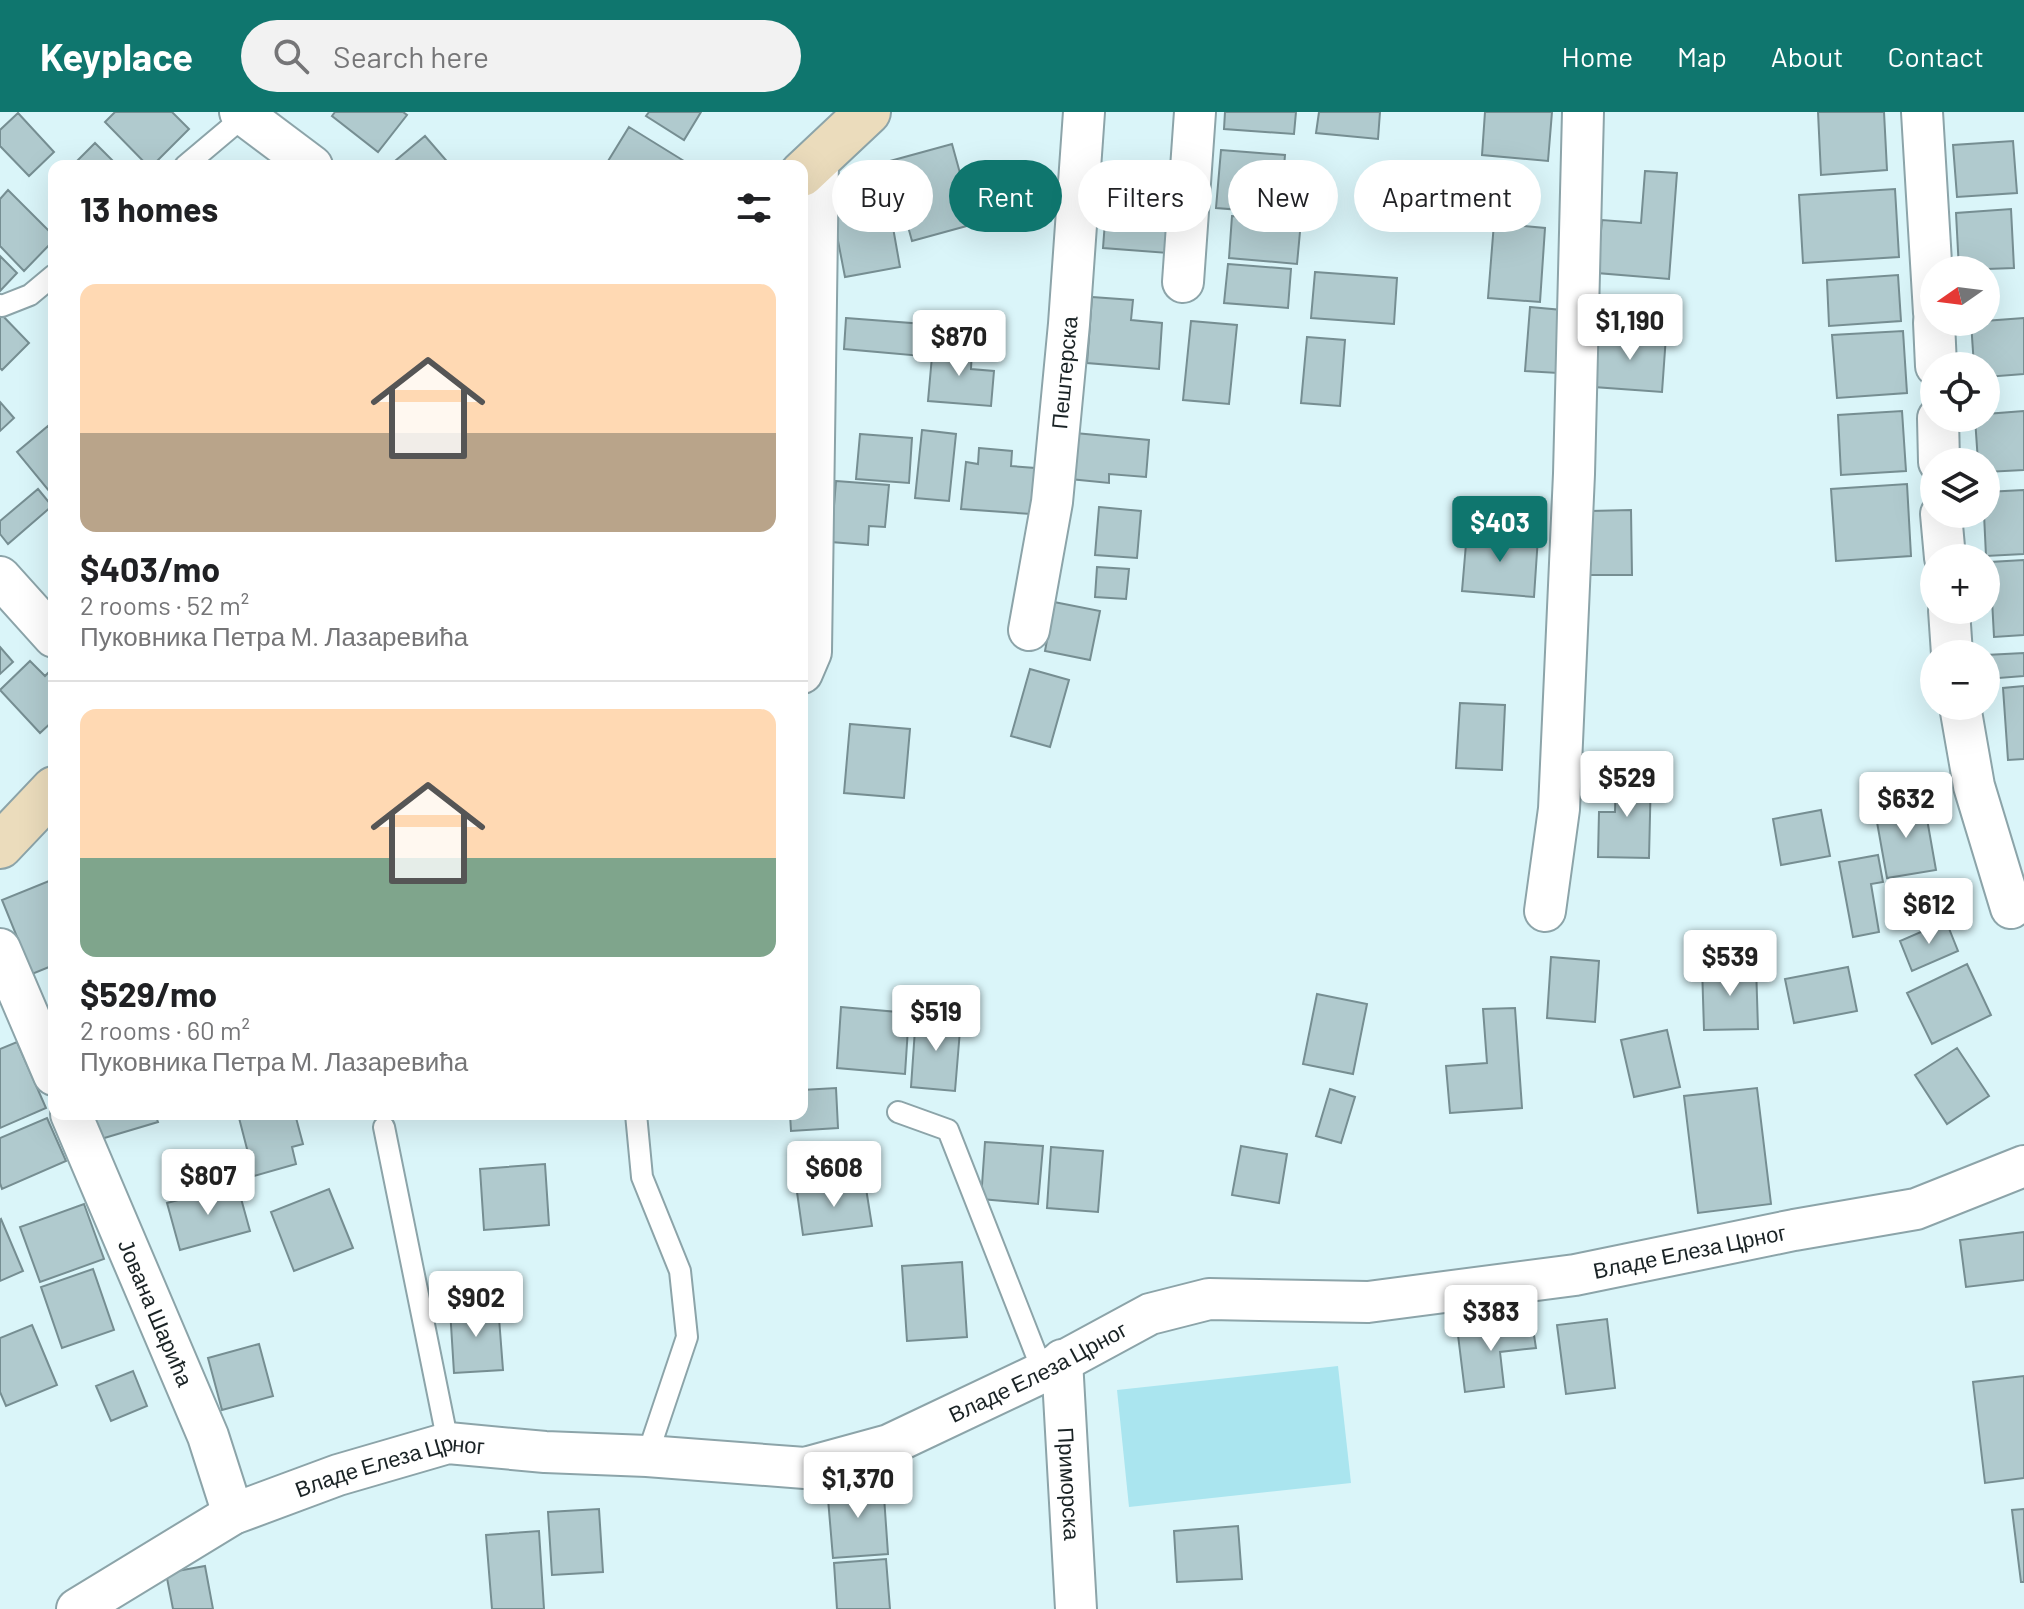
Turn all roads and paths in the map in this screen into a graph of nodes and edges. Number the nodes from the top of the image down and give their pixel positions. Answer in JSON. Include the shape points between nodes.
{"nodes":[{"id":1,"x":1084,"y":112,"type":"edge"},
{"id":2,"x":1195,"y":112,"type":"edge"},
{"id":3,"x":1583,"y":112,"type":"edge"},
{"id":4,"x":1922,"y":112,"type":"edge"},
{"id":5,"x":245,"y":113,"type":"edge"},
{"id":6,"x":860,"y":116,"type":"edge"},
{"id":7,"x":192,"y":160,"type":"edge"},
{"id":8,"x":304,"y":160,"type":"edge"},
{"id":9,"x":810,"y":167,"type":"edge"},
{"id":10,"x":1931,"y":256,"type":"edge"},
{"id":11,"x":48,"y":280,"type":"edge"},
{"id":12,"x":1183,"y":282,"type":"dead end"},
{"id":13,"x":0,"y":305,"type":"edge"},
{"id":14,"x":0,"y":577,"type":"edge"},
{"id":15,"x":48,"y":630,"type":"edge"},
{"id":16,"x":1029,"y":630,"type":"dead end"},
{"id":17,"x":808,"y":659,"type":"edge"},
{"id":18,"x":1962,"y":720,"type":"edge"},
{"id":19,"x":48,"y":795,"type":"edge"},
{"id":20,"x":0,"y":846,"type":"edge"},
{"id":21,"x":1545,"y":911,"type":"dead end"},
{"id":22,"x":2020,"y":914,"type":"edge"},
{"id":23,"x":0,"y":949,"type":"edge"},
{"id":24,"x":48,"y":1061,"type":"edge"},
{"id":25,"x":898,"y":1112,"type":"dead end"},
{"id":26,"x":74,"y":1120,"type":"edge"},
{"id":27,"x":637,"y":1120,"type":"edge"},
{"id":28,"x":384,"y":1127,"type":"dead end"},
{"id":29,"x":2024,"y":1166,"type":"edge"},
{"id":30,"x":1052,"y":1366,"type":"junction"},
{"id":31,"x":448,"y":1443,"type":"junction"},
{"id":32,"x":647,"y":1456,"type":"junction"},
{"id":33,"x":233,"y":1514,"type":"junction"},
{"id":34,"x":77,"y":1609,"type":"edge"},
{"id":35,"x":1076,"y":1609,"type":"edge"}],
"edges":[{"from":1,"to":16,"type":"street","name":"Пештерска","via":[[1054,487]]},
{"from":2,"to":12,"type":"street"},
{"from":3,"to":21,"type":"street","via":[[1559,809]]},
{"from":4,"to":10,"type":"street"},
{"from":5,"to":7,"type":"lane"},
{"from":5,"to":8,"type":"street"},
{"from":6,"to":9,"type":"street"},
{"from":9,"to":17,"type":"street"},
{"from":11,"to":13,"type":"lane","via":[[30,295]]},
{"from":14,"to":15,"type":"street"},
{"from":18,"to":22,"type":"street","via":[[1974,786]]},
{"from":19,"to":20,"type":"street"},
{"from":23,"to":24,"type":"street"},
{"from":25,"to":30,"type":"lane","via":[[948,1130]]},
{"from":26,"to":33,"type":"street","name":"Јована Шарића","via":[[208,1436]]},
{"from":27,"to":32,"type":"lane","via":[[642,1177],[680,1271],[687,1337]]},
{"from":28,"to":31,"type":"lane"},
{"from":29,"to":30,"type":"street","name":"Владе Елеза Црног","via":[[1916,1209],[1575,1275],[1368,1302],[1209,1299],[1150,1314]]},
{"from":30,"to":32,"type":"street","name":"Владе Елеза Црног","via":[[889,1445],[805,1468]]},
{"from":30,"to":35,"type":"street","name":"Приморска"},
{"from":31,"to":32,"type":"street","name":"Владе Елеза Црног"},
{"from":31,"to":33,"type":"street","name":"Владе Елеза Црног","via":[[338,1475]]},
{"from":33,"to":34,"type":"street","name":"Владе Елеза Црног"}]}
